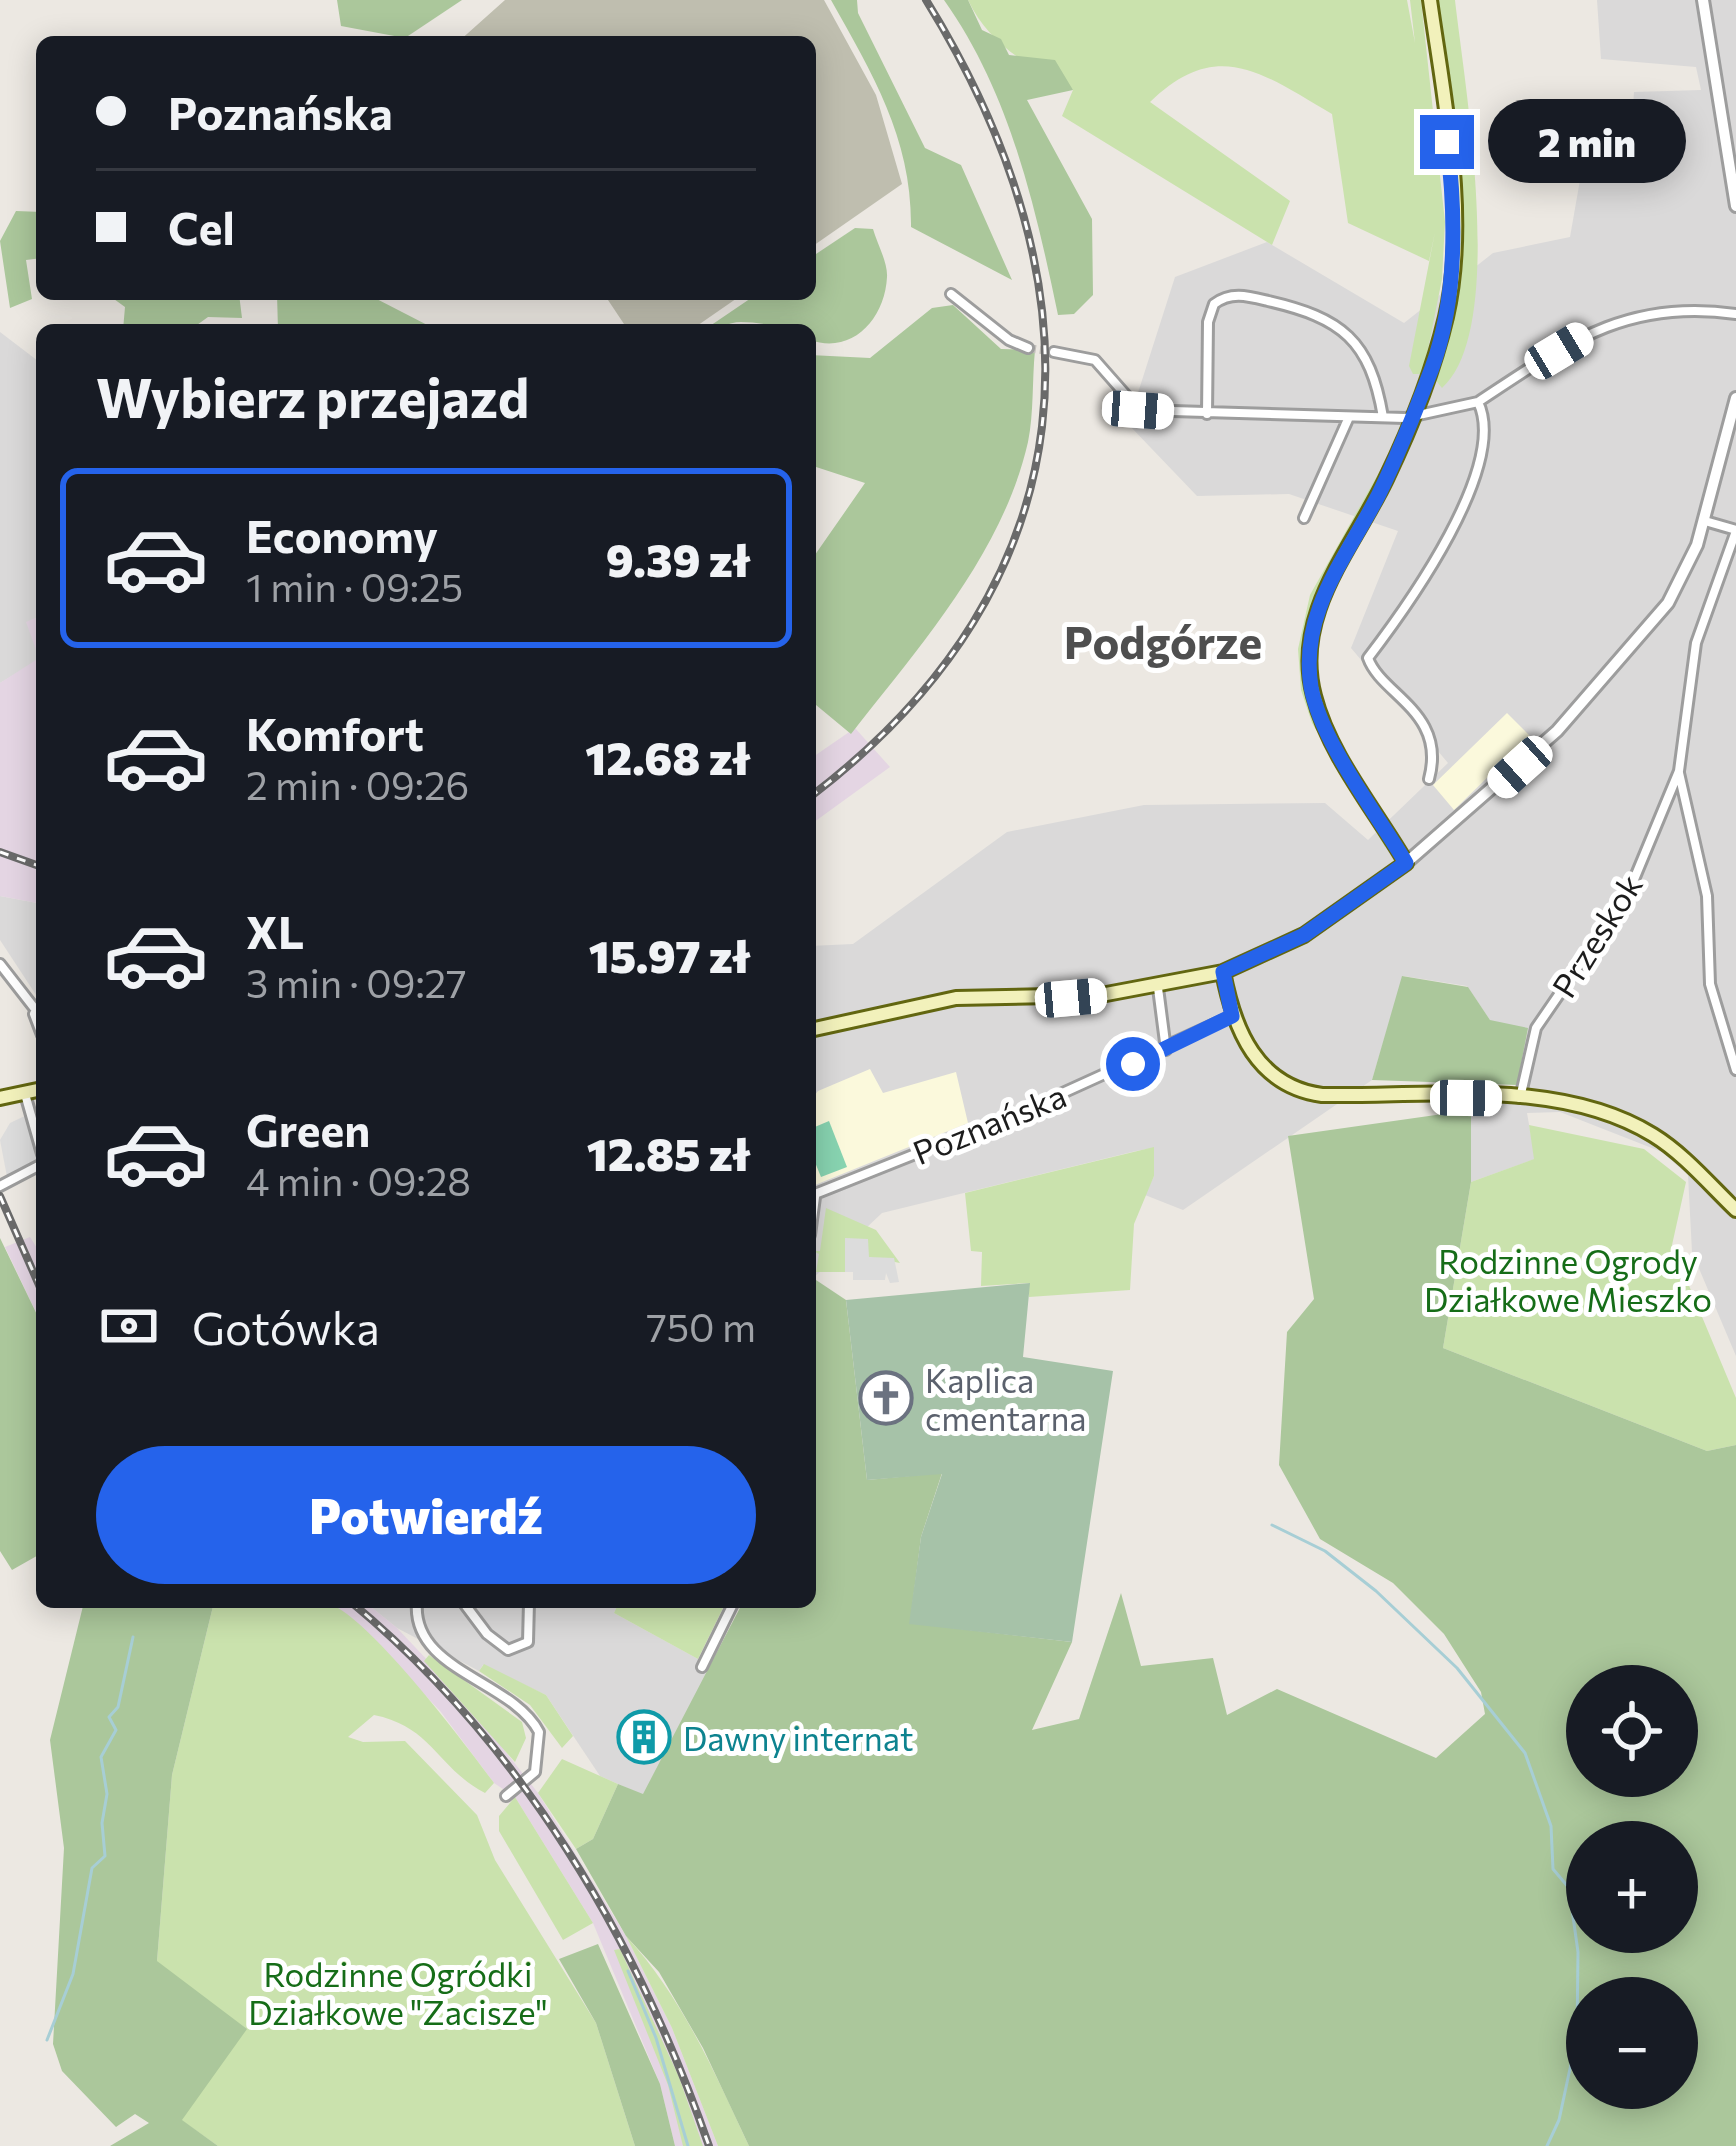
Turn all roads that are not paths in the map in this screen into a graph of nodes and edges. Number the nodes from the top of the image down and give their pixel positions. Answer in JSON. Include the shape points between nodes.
{"nodes":[{"id":1,"x":1430,"y":0,"type":"edge"},
{"id":2,"x":1703,"y":0,"type":"edge"},
{"id":3,"x":1736,"y":206,"type":"edge"},
{"id":4,"x":951,"y":294,"type":"dead end"},
{"id":5,"x":1736,"y":314,"type":"edge"},
{"id":6,"x":1028,"y":348,"type":"tunnel mouth"},
{"id":7,"x":1054,"y":352,"type":"tunnel mouth"},
{"id":8,"x":1736,"y":398,"type":"edge"},
{"id":9,"x":1478,"y":402,"type":"junction"},
{"id":10,"x":1207,"y":413,"type":"junction"},
{"id":11,"x":1349,"y":417,"type":"junction"},
{"id":12,"x":1383,"y":417,"type":"junction"},
{"id":13,"x":1413,"y":417,"type":"junction"},
{"id":14,"x":1304,"y":518,"type":"dead end"},
{"id":15,"x":1705,"y":521,"type":"junction"},
{"id":16,"x":1736,"y":531,"type":"edge"},
{"id":17,"x":1678,"y":771,"type":"junction"},
{"id":18,"x":1429,"y":779,"type":"dead end"},
{"id":19,"x":1406,"y":863,"type":"junction"},
{"id":20,"x":0,"y":964,"type":"edge"},
{"id":21,"x":1223,"y":972,"type":"junction"},
{"id":22,"x":1158,"y":988,"type":"junction"},
{"id":23,"x":31,"y":1006,"type":"junction"},
{"id":24,"x":36,"y":1011,"type":"edge"},
{"id":25,"x":1232,"y":1016,"type":"junction"},
{"id":26,"x":36,"y":1019,"type":"edge"},
{"id":27,"x":816,"y":1029,"type":"edge"},
{"id":28,"x":1166,"y":1050,"type":"junction"},
{"id":29,"x":1736,"y":1070,"type":"edge"},
{"id":30,"x":36,"y":1091,"type":"edge"},
{"id":31,"x":26,"y":1094,"type":"junction"},
{"id":32,"x":0,"y":1098,"type":"edge"},
{"id":33,"x":1520,"y":1098,"type":"junction"},
{"id":34,"x":36,"y":1132,"type":"edge"},
{"id":35,"x":36,"y":1167,"type":"edge"},
{"id":36,"x":0,"y":1186,"type":"edge"},
{"id":37,"x":816,"y":1194,"type":"edge"},
{"id":38,"x":1736,"y":1210,"type":"edge"},
{"id":39,"x":417,"y":1608,"type":"edge"},
{"id":40,"x":468,"y":1608,"type":"edge"},
{"id":41,"x":527,"y":1608,"type":"edge"},
{"id":42,"x":731,"y":1608,"type":"edge"},
{"id":43,"x":702,"y":1667,"type":"dead end"},
{"id":44,"x":506,"y":1796,"type":"dead end"}],
"edges":[{"from":1,"to":13,"type":"main road","via":[[1452,186],[1451,272],[1433,366]]},
{"from":2,"to":3,"type":"street"},
{"from":4,"to":6,"type":"street"},
{"from":5,"to":9,"type":"street","via":[[1677,310],[1612,321]]},
{"from":7,"to":10,"type":"street","via":[[1095,360],[1138,410]]},
{"from":8,"to":15,"type":"street"},
{"from":9,"to":13,"type":"street"},
{"from":9,"to":18,"type":"street","via":[[1486,431],[1453,526],[1368,658],[1410,702],[1432,766]]},
{"from":10,"to":11,"type":"street"},
{"from":10,"to":12,"type":"street","via":[[1208,322],[1214,304],[1232,295],[1337,325],[1372,367]]},
{"from":11,"to":12,"type":"street"},
{"from":11,"to":14,"type":"street"},
{"from":12,"to":13,"type":"street"},
{"from":13,"to":19,"type":"main road","via":[[1326,588],[1309,655],[1324,724]]},
{"from":15,"to":16,"type":"street"},
{"from":15,"to":19,"type":"street","via":[[1684,578],[1646,630],[1545,743]]},
{"from":16,"to":17,"type":"street","name":"Przeskok","via":[[1696,643]]},
{"from":17,"to":29,"type":"street","name":"Przeskok","via":[[1707,896],[1710,984]]},
{"from":17,"to":33,"type":"street","name":"Przeskok","via":[[1628,894],[1536,1028]]},
{"from":19,"to":21,"type":"main road","via":[[1317,927]]},
{"from":20,"to":23,"type":"street"},
{"from":21,"to":22,"type":"main road"},
{"from":21,"to":25,"type":"main road"},
{"from":22,"to":27,"type":"main road","via":[[956,998]]},
{"from":22,"to":28,"type":"street"},
{"from":23,"to":24,"type":"street"},
{"from":23,"to":26,"type":"street"},
{"from":25,"to":28,"type":"street","name":"Poznańska"},
{"from":25,"to":33,"type":"main road","via":[[1269,1073],[1308,1093]]},
{"from":28,"to":37,"type":"street","name":"Poznańska"},
{"from":30,"to":31,"type":"main road"},
{"from":31,"to":32,"type":"main road"},
{"from":31,"to":34,"type":"street"},
{"from":33,"to":38,"type":"main road","via":[[1578,1105],[1640,1127]]},
{"from":35,"to":36,"type":"street"},
{"from":39,"to":44,"type":"street","via":[[432,1648],[518,1704],[539,1732],[535,1772]]},
{"from":40,"to":41,"type":"street","via":[[508,1650],[528,1642]]},
{"from":42,"to":43,"type":"street"}]}
